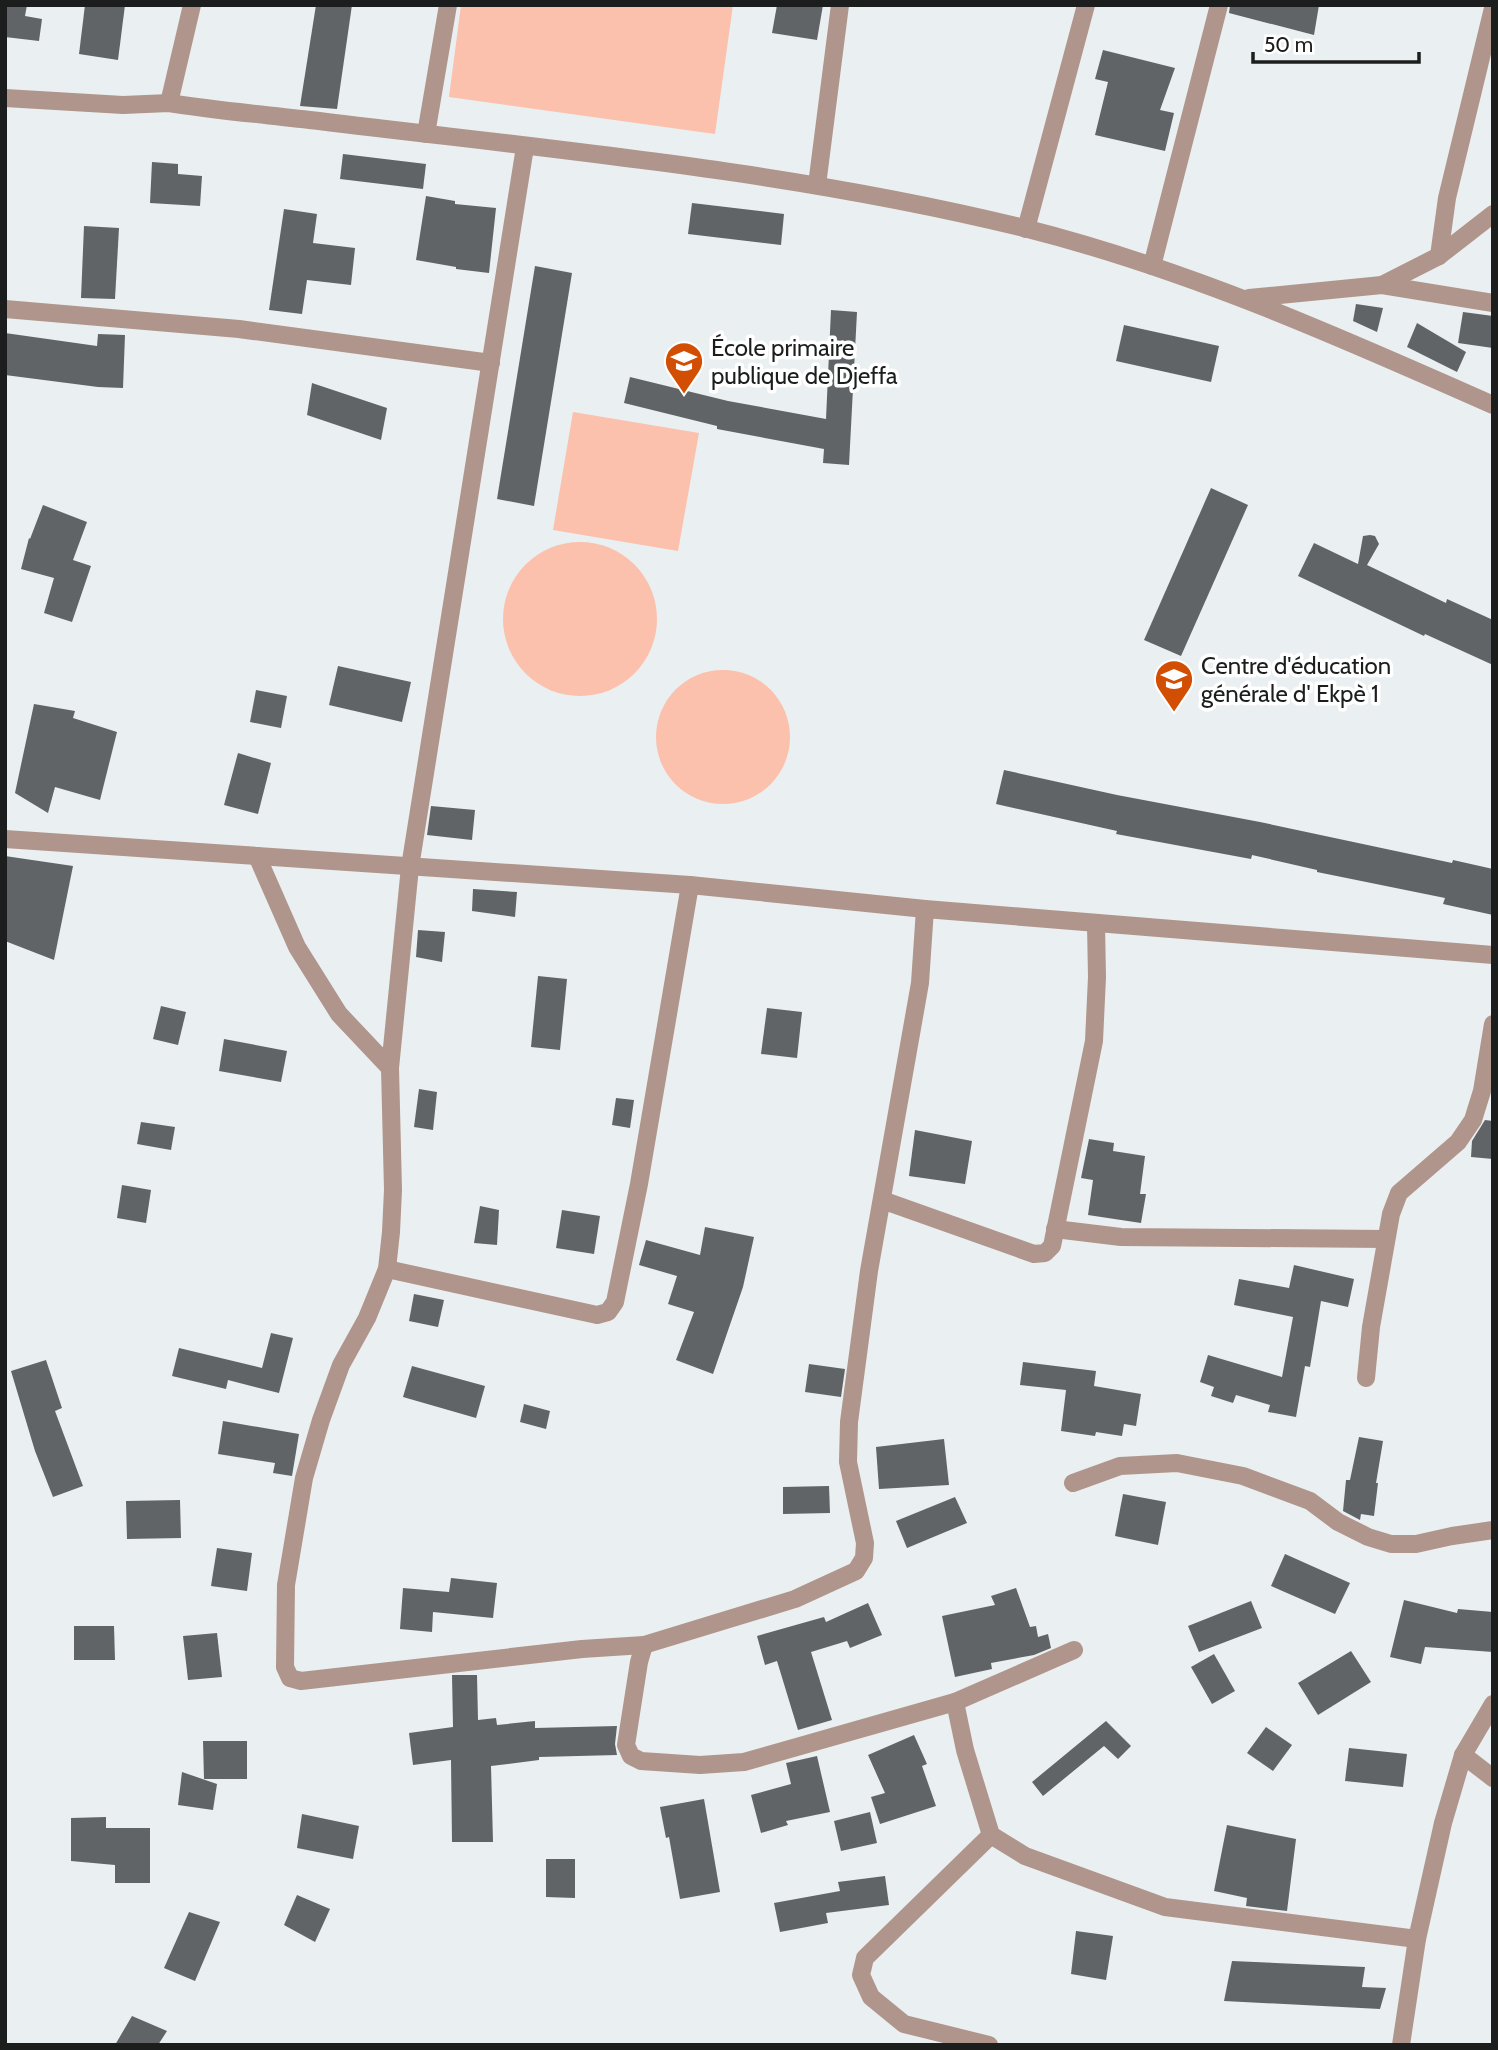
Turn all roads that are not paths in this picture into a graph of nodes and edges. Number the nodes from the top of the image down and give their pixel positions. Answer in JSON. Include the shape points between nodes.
{"nodes":[{"id":1,"x":192,"y":5,"type":"edge"},
{"id":2,"x":448,"y":5,"type":"edge"},
{"id":3,"x":840,"y":5,"type":"edge"},
{"id":4,"x":1086,"y":5,"type":"edge"},
{"id":5,"x":1219,"y":5,"type":"edge"},
{"id":6,"x":1493,"y":8,"type":"edge"},
{"id":7,"x":5,"y":98,"type":"edge"},
{"id":8,"x":169,"y":103,"type":"junction"},
{"id":9,"x":426,"y":134,"type":"junction"},
{"id":10,"x":526,"y":147,"type":"junction"},
{"id":11,"x":817,"y":185,"type":"junction"},
{"id":12,"x":1493,"y":214,"type":"edge"},
{"id":13,"x":1026,"y":229,"type":"junction"},
{"id":14,"x":1439,"y":256,"type":"junction"},
{"id":15,"x":1152,"y":266,"type":"junction"},
{"id":16,"x":1382,"y":285,"type":"junction"},
{"id":17,"x":1245,"y":299,"type":"junction"},
{"id":18,"x":1493,"y":303,"type":"edge"},
{"id":19,"x":5,"y":309,"type":"edge"},
{"id":20,"x":491,"y":363,"type":"junction"},
{"id":21,"x":1493,"y":405,"type":"edge"},
{"id":22,"x":5,"y":839,"type":"edge"},
{"id":23,"x":257,"y":856,"type":"junction"},
{"id":24,"x":410,"y":867,"type":"junction"},
{"id":25,"x":690,"y":885,"type":"junction"},
{"id":26,"x":925,"y":909,"type":"junction"},
{"id":27,"x":1096,"y":924,"type":"junction"},
{"id":28,"x":1493,"y":955,"type":"edge"},
{"id":29,"x":1493,"y":1024,"type":"edge"},
{"id":30,"x":390,"y":1068,"type":"junction"},
{"id":31,"x":882,"y":1200,"type":"junction"},
{"id":32,"x":1055,"y":1228,"type":"junction"},
{"id":33,"x":1386,"y":1238,"type":"junction"},
{"id":34,"x":387,"y":1269,"type":"junction"},
{"id":35,"x":1366,"y":1378,"type":"dead end"},
{"id":36,"x":1073,"y":1483,"type":"dead end"},
{"id":37,"x":1493,"y":1531,"type":"edge"},
{"id":38,"x":644,"y":1645,"type":"junction"},
{"id":39,"x":1074,"y":1650,"type":"dead end"},
{"id":40,"x":955,"y":1702,"type":"junction"},
{"id":41,"x":1493,"y":1704,"type":"edge"},
{"id":42,"x":1463,"y":1755,"type":"junction"},
{"id":43,"x":1493,"y":1778,"type":"edge"},
{"id":44,"x":991,"y":1835,"type":"junction"},
{"id":45,"x":1417,"y":1939,"type":"junction"},
{"id":46,"x":989,"y":2045,"type":"edge"},
{"id":47,"x":1401,"y":2045,"type":"edge"}],
"edges":[{"from":1,"to":8,"type":"street"},
{"from":2,"to":9,"type":"street"},
{"from":3,"to":11,"type":"street"},
{"from":4,"to":13,"type":"street"},
{"from":5,"to":15,"type":"street"},
{"from":6,"to":14,"type":"street","via":[[1453,172]]},
{"from":7,"to":8,"type":"street"},
{"from":8,"to":9,"type":"street"},
{"from":9,"to":10,"type":"street"},
{"from":10,"to":11,"type":"street"},
{"from":10,"to":20,"type":"street"},
{"from":11,"to":13,"type":"street"},
{"from":12,"to":14,"type":"street"},
{"from":13,"to":15,"type":"street"},
{"from":14,"to":16,"type":"street"},
{"from":15,"to":17,"type":"street"},
{"from":16,"to":17,"type":"street"},
{"from":16,"to":18,"type":"street"},
{"from":17,"to":21,"type":"street"},
{"from":19,"to":20,"type":"street","via":[[239,328]]},
{"from":20,"to":24,"type":"street"},
{"from":22,"to":23,"type":"street"},
{"from":23,"to":24,"type":"street"},
{"from":23,"to":30,"type":"street","via":[[297,947],[332,1003]]},
{"from":24,"to":25,"type":"street"},
{"from":24,"to":30,"type":"street"},
{"from":25,"to":26,"type":"street"},
{"from":25,"to":34,"type":"street","via":[[639,1184],[615,1302],[608,1312],[597,1315]]},
{"from":26,"to":27,"type":"street"},
{"from":26,"to":31,"type":"street","via":[[920,983]]},
{"from":27,"to":28,"type":"street"},
{"from":27,"to":32,"type":"street","via":[[1094,1041]]},
{"from":29,"to":33,"type":"street","via":[[1482,1091],[1472,1120],[1458,1142],[1399,1193]]},
{"from":30,"to":34,"type":"street","via":[[393,1191]]},
{"from":31,"to":32,"type":"street","via":[[1034,1254],[1045,1253],[1052,1246]]},
{"from":31,"to":38,"type":"street","via":[[849,1422],[848,1462],[864,1558],[856,1571],[795,1598]]},
{"from":32,"to":33,"type":"street","via":[[1121,1237]]},
{"from":33,"to":35,"type":"street"},
{"from":34,"to":38,"type":"street","via":[[341,1365],[304,1478],[286,1584],[285,1667],[290,1678],[301,1681]]},
{"from":36,"to":37,"type":"street","via":[[1120,1466],[1177,1463],[1243,1476],[1310,1501],[1338,1522],[1391,1544],[1416,1545]]},
{"from":38,"to":40,"type":"street","via":[[626,1745],[631,1756],[641,1761],[744,1762]]},
{"from":39,"to":40,"type":"street"},
{"from":40,"to":44,"type":"street"},
{"from":41,"to":42,"type":"street"},
{"from":42,"to":43,"type":"street"},
{"from":42,"to":45,"type":"street"},
{"from":44,"to":45,"type":"street","via":[[1025,1856],[1166,1907]]},
{"from":44,"to":46,"type":"street","via":[[865,1958],[861,1975],[871,1997],[904,2024]]},
{"from":45,"to":47,"type":"street"}]}
